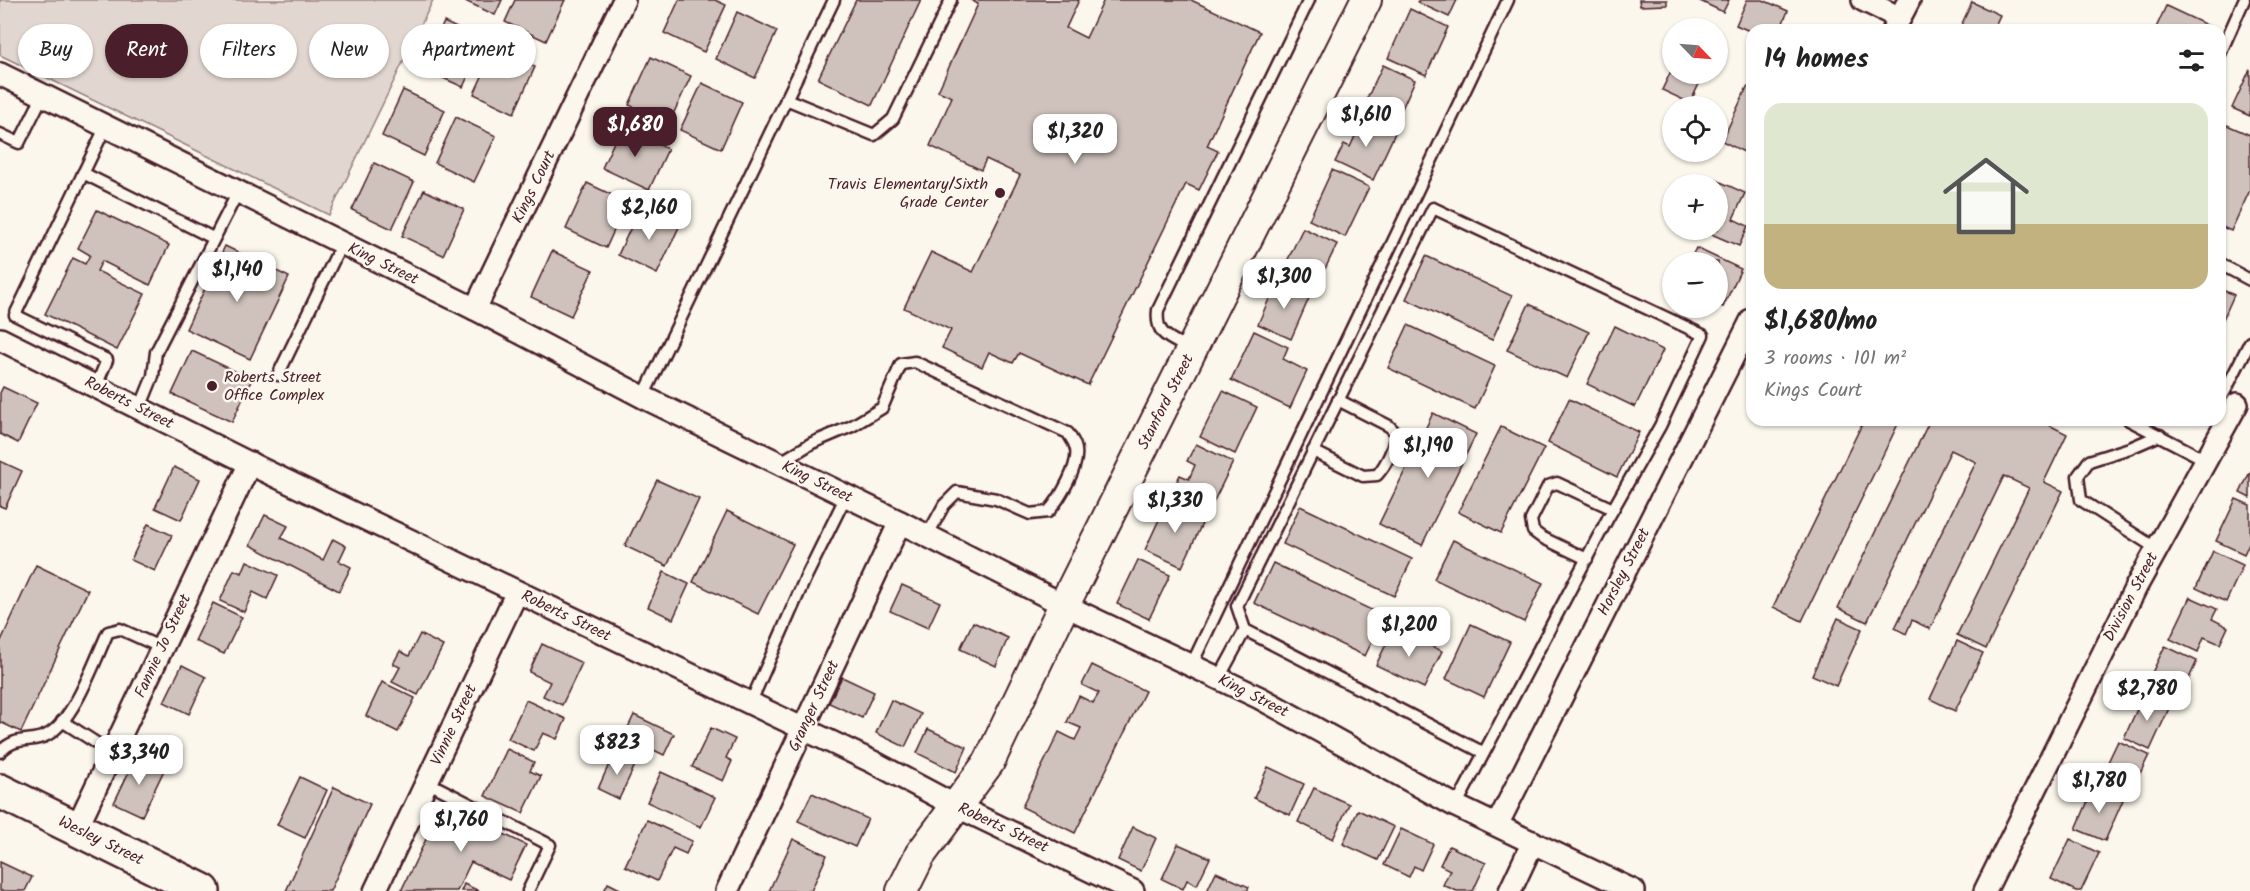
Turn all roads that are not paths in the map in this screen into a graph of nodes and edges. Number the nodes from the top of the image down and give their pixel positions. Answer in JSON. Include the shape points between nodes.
{"nodes":[{"id":1,"x":624,"y":0,"type":"edge"},
{"id":2,"x":834,"y":0,"type":"edge"},
{"id":3,"x":951,"y":0,"type":"edge"},
{"id":4,"x":1309,"y":0,"type":"edge"},
{"id":5,"x":1366,"y":0,"type":"edge"},
{"id":6,"x":1508,"y":0,"type":"edge"},
{"id":7,"x":1863,"y":0,"type":"edge"},
{"id":8,"x":2244,"y":0,"type":"edge"},
{"id":9,"x":1901,"y":16,"type":"edge"},
{"id":10,"x":2226,"y":40,"type":"edge"},
{"id":11,"x":0,"y":74,"type":"edge"},
{"id":12,"x":43,"y":95,"type":"junction"},
{"id":13,"x":786,"y":99,"type":"junction"},
{"id":14,"x":106,"y":126,"type":"junction"},
{"id":15,"x":0,"y":134,"type":"edge"},
{"id":16,"x":83,"y":173,"type":"junction"},
{"id":17,"x":238,"y":192,"type":"junction"},
{"id":18,"x":213,"y":238,"type":"junction"},
{"id":19,"x":342,"y":243,"type":"junction"},
{"id":20,"x":2226,"y":267,"type":"edge"},
{"id":21,"x":2250,"y":279,"type":"edge"},
{"id":22,"x":475,"y":309,"type":"junction"},
{"id":23,"x":1746,"y":331,"type":"edge"},
{"id":24,"x":0,"y":339,"type":"edge"},
{"id":25,"x":2250,"y":342,"type":"edge"},
{"id":26,"x":1191,"y":350,"type":"junction"},
{"id":27,"x":278,"y":375,"type":"dead end"},
{"id":28,"x":96,"y":386,"type":"junction"},
{"id":29,"x":643,"y":397,"type":"junction"},
{"id":30,"x":1338,"y":400,"type":"junction"},
{"id":31,"x":2232,"y":402,"type":"edge"},
{"id":32,"x":140,"y":408,"type":"junction"},
{"id":33,"x":2141,"y":426,"type":"edge"},
{"id":34,"x":2221,"y":426,"type":"edge"},
{"id":35,"x":2160,"y":435,"type":"junction"},
{"id":36,"x":1313,"y":451,"type":"junction"},
{"id":37,"x":2206,"y":460,"type":"junction"},
{"id":38,"x":250,"y":463,"type":"junction"},
{"id":39,"x":779,"y":463,"type":"junction"},
{"id":40,"x":846,"y":496,"type":"junction"},
{"id":41,"x":1613,"y":509,"type":"junction"},
{"id":42,"x":900,"y":522,"type":"junction"},
{"id":43,"x":927,"y":536,"type":"junction"},
{"id":44,"x":2157,"y":549,"type":"junction"},
{"id":45,"x":1587,"y":559,"type":"junction"},
{"id":46,"x":517,"y":592,"type":"junction"},
{"id":47,"x":1064,"y":605,"type":"junction"},
{"id":48,"x":1245,"y":630,"type":"junction"},
{"id":49,"x":162,"y":648,"type":"junction"},
{"id":50,"x":1192,"y":664,"type":"junction"},
{"id":51,"x":1219,"y":678,"type":"junction"},
{"id":52,"x":750,"y":704,"type":"junction"},
{"id":53,"x":62,"y":721,"type":"junction"},
{"id":54,"x":803,"y":729,"type":"junction"},
{"id":55,"x":0,"y":752,"type":"edge"},
{"id":56,"x":112,"y":753,"type":"junction"},
{"id":57,"x":1484,"y":753,"type":"junction"},
{"id":58,"x":427,"y":782,"type":"junction"},
{"id":59,"x":0,"y":792,"type":"edge"},
{"id":60,"x":956,"y":806,"type":"junction"},
{"id":61,"x":1456,"y":806,"type":"junction"},
{"id":62,"x":1497,"y":825,"type":"junction"},
{"id":63,"x":76,"y":829,"type":"junction"},
{"id":64,"x":1533,"y":842,"type":"junction"},
{"id":65,"x":203,"y":891,"type":"edge"},
{"id":66,"x":375,"y":891,"type":"edge"},
{"id":67,"x":528,"y":891,"type":"edge"},
{"id":68,"x":727,"y":891,"type":"edge"},
{"id":69,"x":902,"y":891,"type":"edge"},
{"id":70,"x":1133,"y":891,"type":"edge"},
{"id":71,"x":1510,"y":891,"type":"edge"},
{"id":72,"x":1634,"y":891,"type":"edge"},
{"id":73,"x":1985,"y":891,"type":"edge"}],
"edges":[{"from":1,"to":22,"type":"street","name":"Kings Court"},
{"from":2,"to":13,"type":"lane"},
{"from":3,"to":13,"type":"lane","via":[[893,119],[874,135]]},
{"from":4,"to":26,"type":"lane","via":[[1158,310],[1160,331]]},
{"from":5,"to":26,"type":"street","name":"Stanford Street"},
{"from":6,"to":50,"type":"lane"},
{"from":7,"to":9,"type":"street"},
{"from":8,"to":10,"type":"lane"},
{"from":11,"to":12,"type":"street","name":"King Street"},
{"from":12,"to":14,"type":"street","name":"King Street"},
{"from":12,"to":15,"type":"lane","via":[[19,143]]},
{"from":13,"to":29,"type":"lane"},
{"from":14,"to":16,"type":"lane"},
{"from":14,"to":17,"type":"street","name":"King Street"},
{"from":16,"to":18,"type":"lane"},
{"from":16,"to":28,"type":"lane","via":[[15,315],[107,360]]},
{"from":17,"to":18,"type":"lane"},
{"from":17,"to":19,"type":"street","name":"King Street"},
{"from":18,"to":32,"type":"lane","via":[[156,352],[153,376]]},
{"from":19,"to":22,"type":"street","name":"King Street"},
{"from":19,"to":27,"type":"lane"},
{"from":20,"to":21,"type":"lane"},
{"from":22,"to":29,"type":"street","name":"King Street"},
{"from":23,"to":62,"type":"street","name":"Horsley Street"},
{"from":24,"to":28,"type":"street","name":"Roberts Street"},
{"from":25,"to":31,"type":"lane"},
{"from":26,"to":47,"type":"street","name":"Stanford Street"},
{"from":28,"to":32,"type":"street","name":"Roberts Street"},
{"from":29,"to":39,"type":"street","name":"King Street"},
{"from":30,"to":36,"type":"lane"},
{"from":30,"to":36,"type":"lane","via":[[1395,432],[1396,439],[1382,469],[1377,475],[1363,476]]},
{"from":30,"to":41,"type":"lane","via":[[1433,208],[1702,335],[1660,426]]},
{"from":32,"to":38,"type":"street","name":"Roberts Street"},
{"from":33,"to":35,"type":"lane"},
{"from":34,"to":37,"type":"street","name":"Division Street"},
{"from":35,"to":37,"type":"lane"},
{"from":35,"to":44,"type":"lane","via":[[2089,461],[2078,476],[2081,500]]},
{"from":36,"to":48,"type":"lane","via":[[1237,606]]},
{"from":37,"to":44,"type":"street","name":"Division Street"},
{"from":38,"to":46,"type":"street","name":"Roberts Street"},
{"from":38,"to":49,"type":"street","name":"Fannie Jo Street"},
{"from":39,"to":40,"type":"street","name":"King Street"},
{"from":39,"to":43,"type":"lane","via":[[882,408],[902,364],[915,362],[1068,434],[1076,448],[1074,466],[1048,512],[1030,514],[996,499],[957,492],[944,505]]},
{"from":40,"to":42,"type":"street","name":"King Street"},
{"from":40,"to":52,"type":"lane"},
{"from":41,"to":45,"type":"lane"},
{"from":41,"to":45,"type":"lane","via":[[1557,483],[1548,486],[1531,520],[1533,531]]},
{"from":42,"to":43,"type":"street","name":"King Street"},
{"from":42,"to":54,"type":"street","name":"Granger Street"},
{"from":43,"to":47,"type":"street","name":"King Street"},
{"from":44,"to":73,"type":"street","name":"Division Street"},
{"from":45,"to":57,"type":"lane"},
{"from":46,"to":52,"type":"street","name":"Roberts Street"},
{"from":46,"to":58,"type":"street","name":"Vinnie Street"},
{"from":47,"to":50,"type":"street","name":"King Street"},
{"from":47,"to":60,"type":"street","name":"Stanford Street","via":[[989,762]]},
{"from":48,"to":51,"type":"lane"},
{"from":48,"to":57,"type":"lane"},
{"from":49,"to":53,"type":"lane","via":[[120,629],[108,632],[70,714]]},
{"from":49,"to":56,"type":"street","name":"Fannie Jo Street"},
{"from":50,"to":51,"type":"street","name":"King Street"},
{"from":51,"to":61,"type":"street","name":"King Street"},
{"from":52,"to":54,"type":"street","name":"Roberts Street"},
{"from":53,"to":55,"type":"lane","via":[[47,735],[13,741]]},
{"from":53,"to":56,"type":"lane"},
{"from":54,"to":60,"type":"street","name":"Roberts Street"},
{"from":54,"to":68,"type":"street","name":"Granger Street"},
{"from":56,"to":63,"type":"street","name":"Fannie Jo Street"},
{"from":57,"to":61,"type":"lane"},
{"from":58,"to":66,"type":"street","name":"Vinnie Street"},
{"from":58,"to":67,"type":"lane","via":[[550,845]]},
{"from":59,"to":63,"type":"main road","name":"Wesley Street"},
{"from":60,"to":69,"type":"street","name":"Stanford Street","via":[[920,855]]},
{"from":60,"to":70,"type":"street","name":"Roberts Street"},
{"from":61,"to":62,"type":"street","name":"King Street"},
{"from":62,"to":64,"type":"street","name":"King Street"},
{"from":63,"to":65,"type":"main road","name":"Wesley Street","via":[[163,877]]},
{"from":64,"to":71,"type":"street"},
{"from":64,"to":72,"type":"street","name":"King Street"}]}
